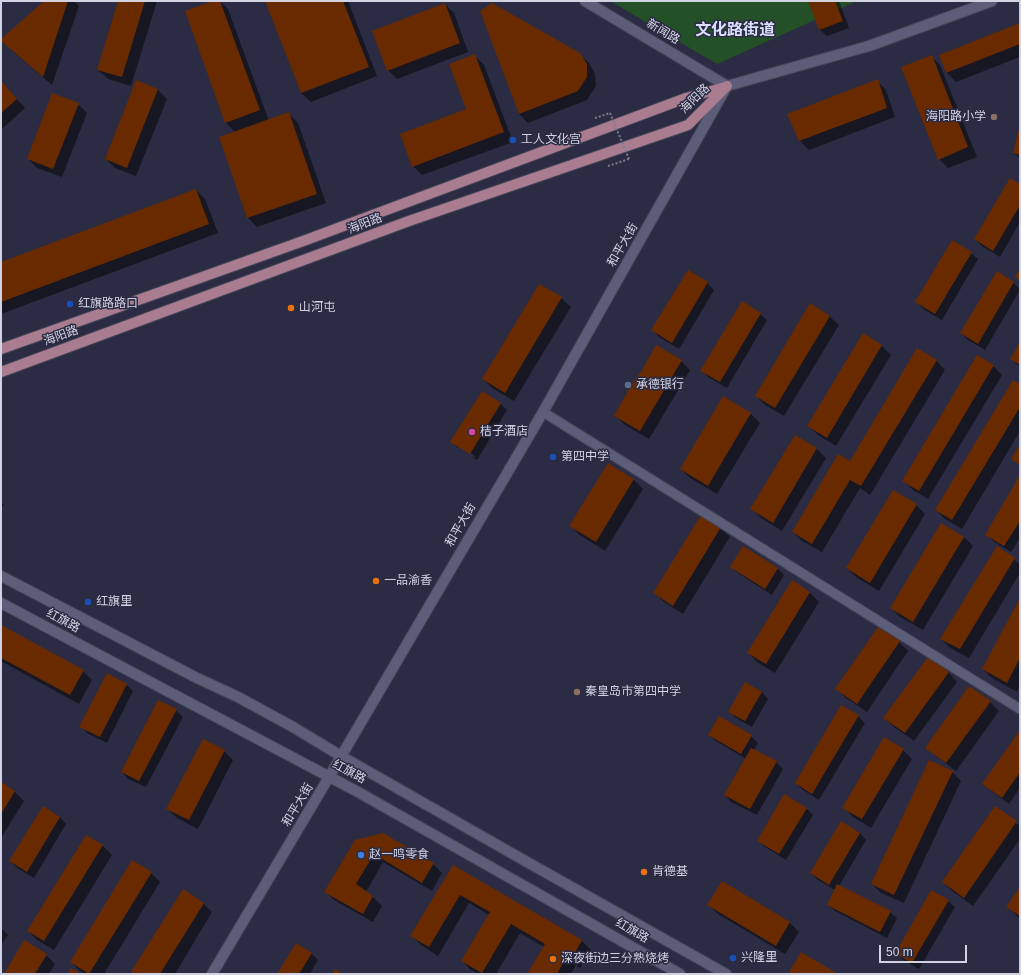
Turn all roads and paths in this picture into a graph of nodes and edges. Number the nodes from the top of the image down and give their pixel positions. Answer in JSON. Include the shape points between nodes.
{"nodes":[{"id":1,"x":585,"y":1,"type":"edge"},
{"id":2,"x":992,"y":1,"type":"edge"},
{"id":3,"x":727,"y":86,"type":"junction"},
{"id":4,"x":595,"y":118,"type":"dead end"},
{"id":5,"x":608,"y":166,"type":"dead end"},
{"id":6,"x":1,"y":349,"type":"edge"},
{"id":7,"x":1,"y":372,"type":"edge"},
{"id":8,"x":543,"y":412,"type":"junction"},
{"id":9,"x":1,"y":576,"type":"edge"},
{"id":10,"x":1,"y":603,"type":"edge"},
{"id":11,"x":1020,"y":709,"type":"edge"},
{"id":12,"x":341,"y":756,"type":"junction"},
{"id":13,"x":330,"y":777,"type":"junction"},
{"id":14,"x":212,"y":974,"type":"edge"},
{"id":15,"x":680,"y":974,"type":"edge"},
{"id":16,"x":726,"y":974,"type":"edge"}],
"edges":[{"from":1,"to":3,"type":"main road","name":"新闻路"},
{"from":2,"to":3,"type":"main road","name":"海阳路","via":[[869,46]]},
{"from":3,"to":6,"type":"main road","name":"海阳路","via":[[686,98],[306,240]]},
{"from":3,"to":7,"type":"main road","name":"海阳路","via":[[688,125],[408,222]]},
{"from":3,"to":8,"type":"main road","name":"和平大街"},
{"from":4,"to":5,"type":"path","bridge":true,"via":[[610,113],[629,158]]},
{"from":8,"to":11,"type":"street"},
{"from":8,"to":12,"type":"main road","name":"和平大街"},
{"from":9,"to":12,"type":"main road","via":[[293,727]]},
{"from":10,"to":13,"type":"main road","name":"红旗路"},
{"from":12,"to":13,"type":"main road","name":"和平大街"},
{"from":12,"to":16,"type":"main road"},
{"from":13,"to":14,"type":"main road","name":"和平大街"},
{"from":13,"to":15,"type":"main road","name":"红旗路"}]}
